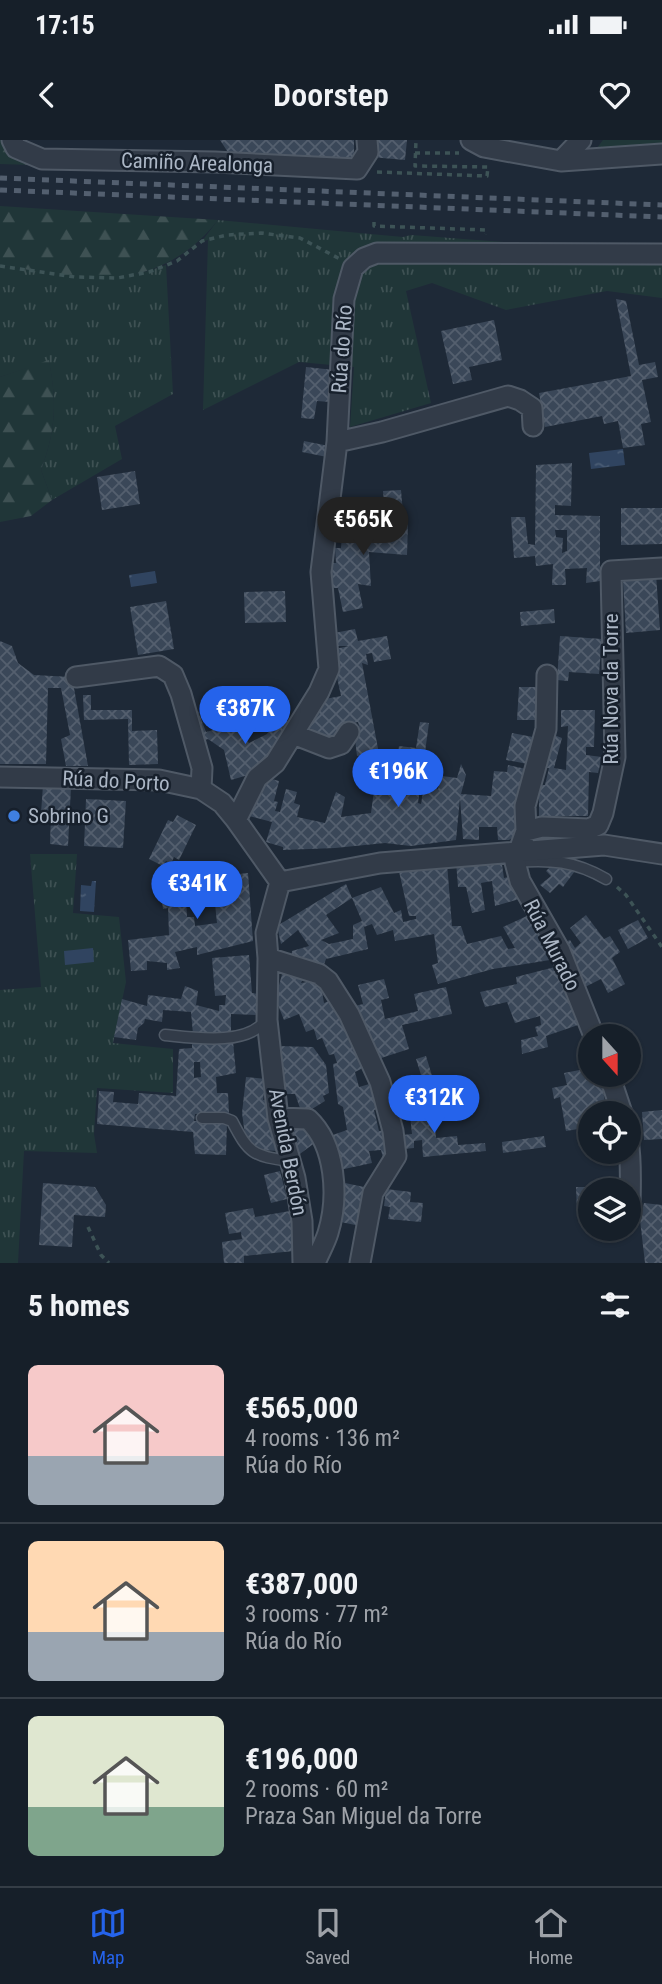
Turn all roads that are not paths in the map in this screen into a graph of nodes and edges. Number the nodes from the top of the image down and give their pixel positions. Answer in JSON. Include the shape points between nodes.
{"nodes":[{"id":1,"x":12,"y":140,"type":"edge"},
{"id":2,"x":367,"y":140,"type":"edge"},
{"id":3,"x":581,"y":140,"type":"edge"},
{"id":4,"x":470,"y":147,"type":"edge"},
{"id":5,"x":662,"y":154,"type":"edge"},
{"id":6,"x":561,"y":160,"type":"junction"},
{"id":7,"x":662,"y":254,"type":"edge"},
{"id":8,"x":533,"y":426,"type":"dead end"},
{"id":9,"x":337,"y":442,"type":"junction"},
{"id":10,"x":662,"y":568,"type":"edge"},
{"id":11,"x":547,"y":675,"type":"dead end"},
{"id":12,"x":76,"y":677,"type":"dead end"},
{"id":13,"x":349,"y":732,"type":"dead end"},
{"id":14,"x":293,"y":734,"type":"junction"},
{"id":15,"x":0,"y":777,"type":"edge"},
{"id":16,"x":201,"y":789,"type":"junction"},
{"id":17,"x":236,"y":820,"type":"junction"},
{"id":18,"x":526,"y":831,"type":"junction"},
{"id":19,"x":662,"y":854,"type":"edge"},
{"id":20,"x":516,"y":857,"type":"junction"},
{"id":21,"x":606,"y":879,"type":"road end"},
{"id":22,"x":280,"y":882,"type":"junction"},
{"id":23,"x":268,"y":958,"type":"junction"},
{"id":24,"x":267,"y":1020,"type":"junction"},
{"id":25,"x":589,"y":1024,"type":"edge"},
{"id":26,"x":165,"y":1035,"type":"dead end"},
{"id":27,"x":202,"y":1118,"type":"dead end"},
{"id":28,"x":278,"y":1118,"type":"junction"},
{"id":29,"x":290,"y":1161,"type":"junction"},
{"id":30,"x":303,"y":1263,"type":"edge"},
{"id":31,"x":315,"y":1263,"type":"edge"},
{"id":32,"x":360,"y":1263,"type":"edge"}],
"edges":[{"from":1,"to":2,"type":"street","name":"Camiño Arealonga","via":[[16,148],[41,159],[357,169],[368,152]]},
{"from":3,"to":6,"type":"street"},
{"from":4,"to":6,"type":"street"},
{"from":5,"to":6,"type":"street"},
{"from":7,"to":9,"type":"street","name":"Rúa do Río","via":[[377,253],[364,258],[352,268],[344,299]]},
{"from":8,"to":9,"type":"street","via":[[532,408],[508,396]]},
{"from":9,"to":14,"type":"street","name":"Rúa do Río","via":[[321,572],[329,668]]},
{"from":10,"to":18,"type":"street","name":"Rúa Nova da Torre","via":[[611,571],[615,757],[598,825]]},
{"from":11,"to":18,"type":"street","via":[[546,729],[525,806]]},
{"from":12,"to":16,"type":"street","via":[[159,666],[173,675],[202,768]]},
{"from":13,"to":14,"type":"street","via":[[341,744],[329,748]]},
{"from":14,"to":17,"type":"street","name":"Rúa do Río","via":[[275,763],[257,778]]},
{"from":15,"to":16,"type":"street","name":"Rúa do Porto","via":[[159,780]]},
{"from":16,"to":17,"type":"street","name":"Rúa do Porto"},
{"from":17,"to":22,"type":"street","name":"Rúa do Porto"},
{"from":18,"to":20,"type":"street"},
{"from":19,"to":20,"type":"street","via":[[604,845]]},
{"from":20,"to":21,"type":"lane","via":[[585,866]]},
{"from":20,"to":22,"type":"street","via":[[380,863]]},
{"from":20,"to":25,"type":"street","name":"Rúa Murado","via":[[527,895],[560,951]]},
{"from":22,"to":23,"type":"street","name":"Avenida Berdón","via":[[266,933]]},
{"from":23,"to":24,"type":"street","name":"Avenida Berdón"},
{"from":23,"to":32,"type":"street","via":[[328,981],[349,1014],[380,1082],[396,1156],[373,1194]]},
{"from":24,"to":26,"type":"lane","via":[[251,1034]]},
{"from":24,"to":28,"type":"street","name":"Avenida Berdón"},
{"from":27,"to":29,"type":"lane","via":[[232,1121],[247,1149]]},
{"from":28,"to":29,"type":"street","name":"Avenida Berdón"},
{"from":28,"to":31,"type":"street","via":[[308,1119],[319,1129],[329,1160],[335,1185],[332,1218]]},
{"from":29,"to":30,"type":"street","name":"Avenida Berdón","via":[[302,1221]]}]}
